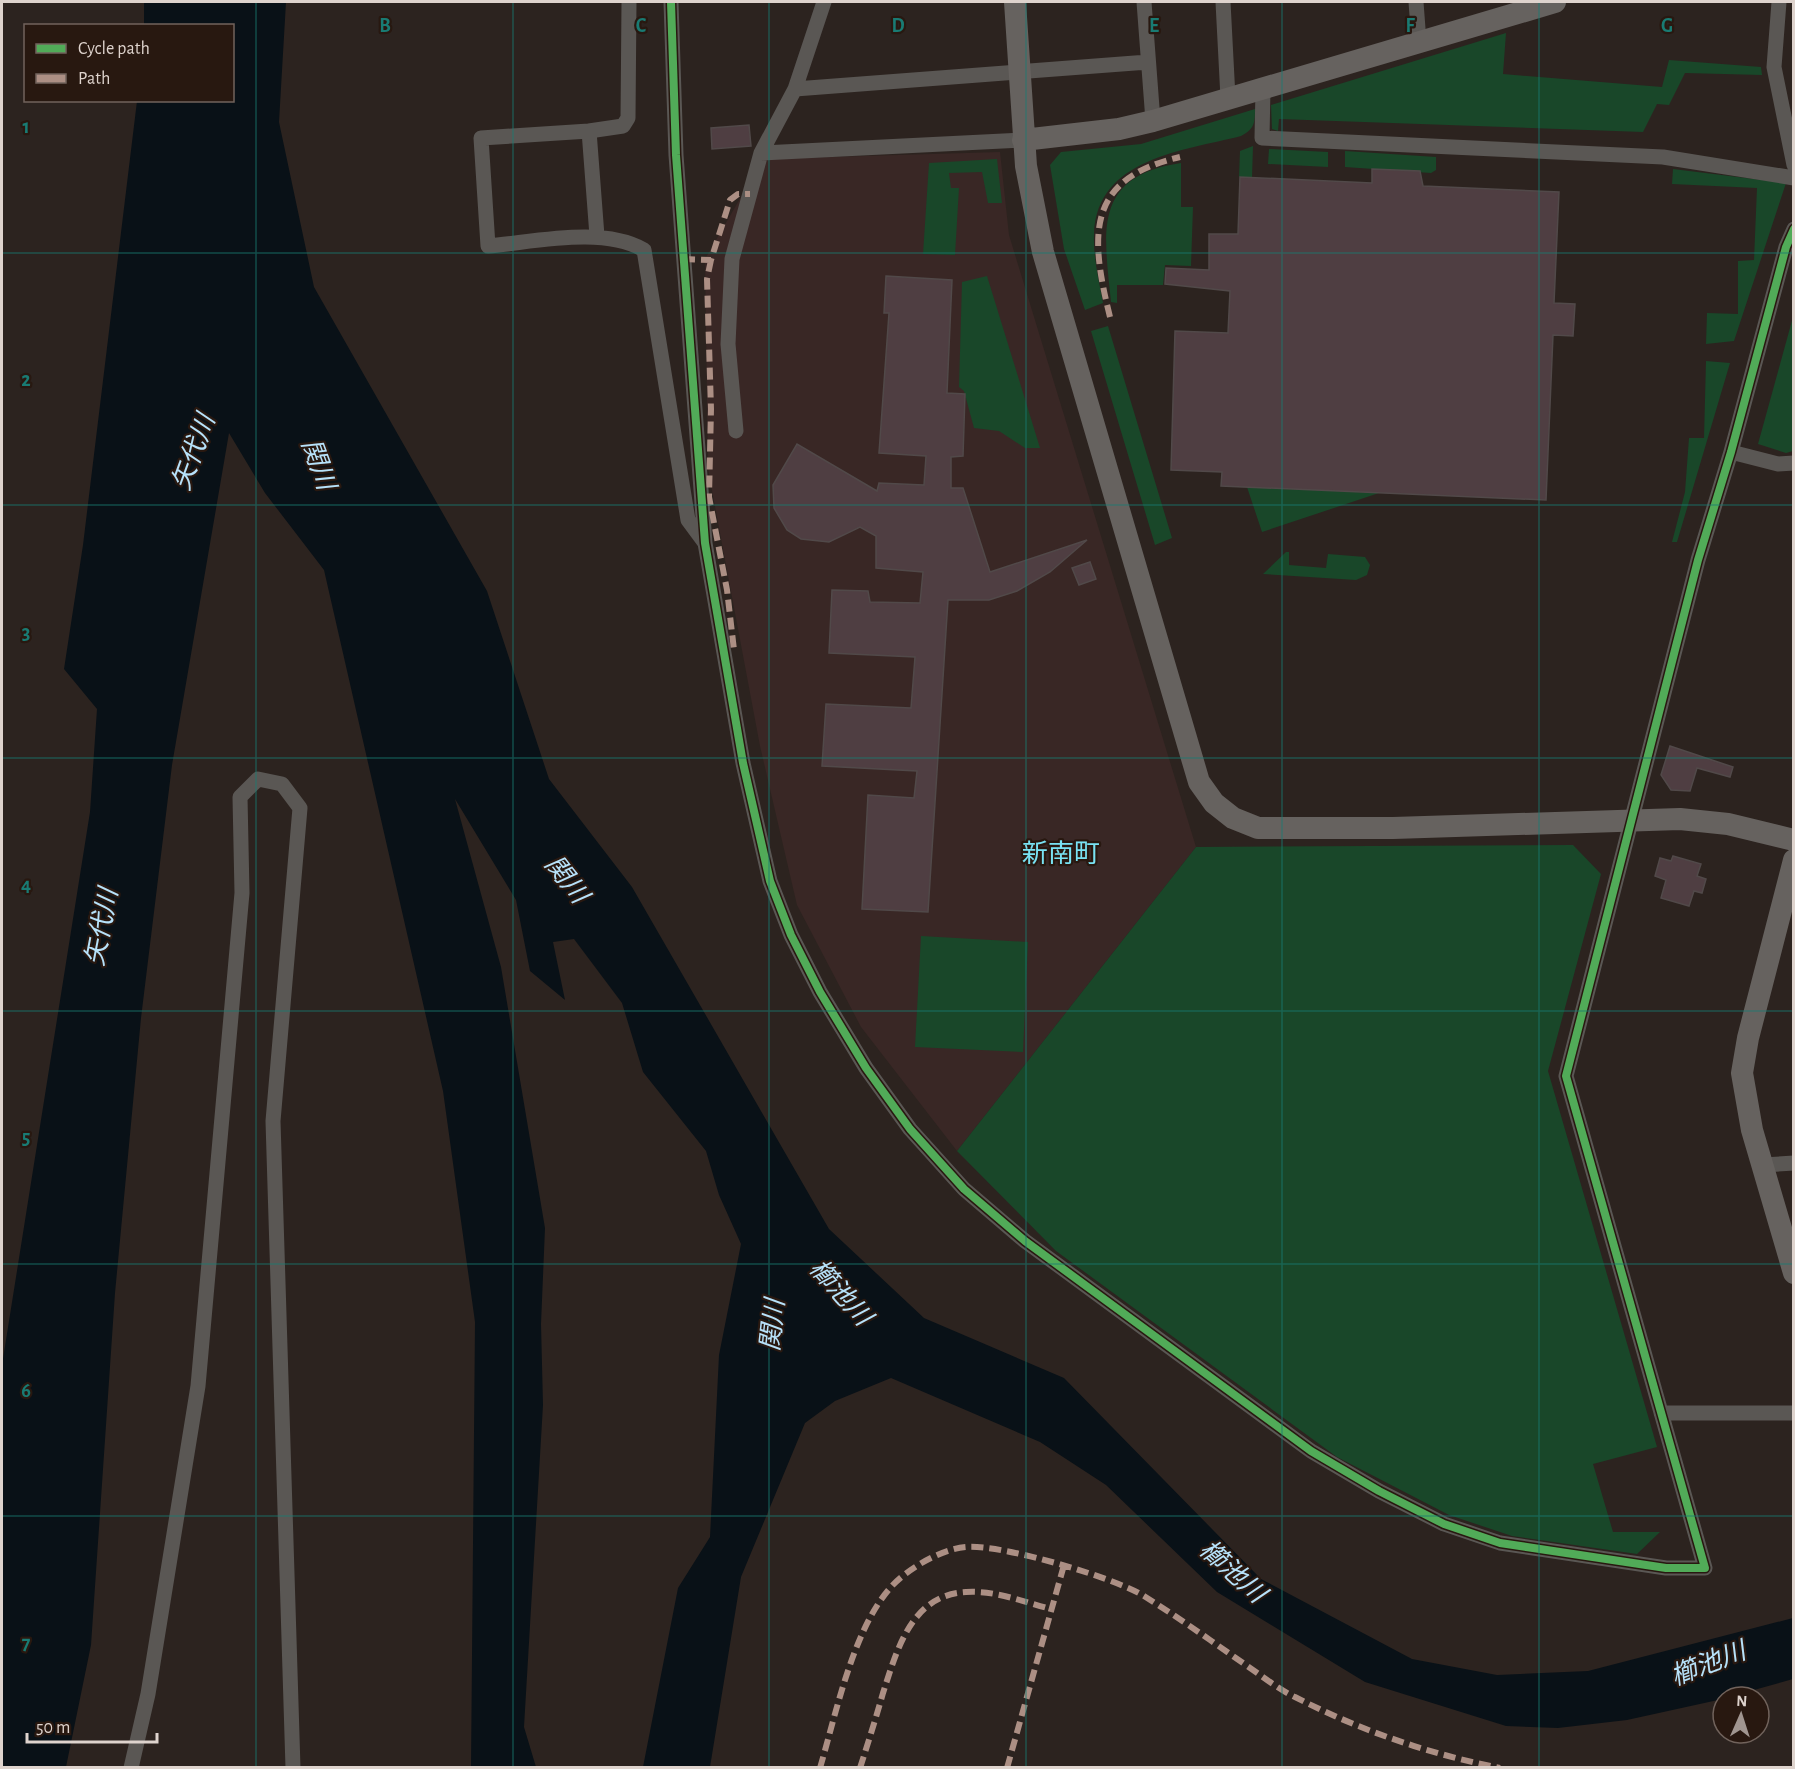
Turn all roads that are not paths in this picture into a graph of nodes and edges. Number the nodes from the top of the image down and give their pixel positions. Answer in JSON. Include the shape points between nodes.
{"nodes":[{"id":1,"x":629,"y":2,"type":"edge"},
{"id":2,"x":671,"y":2,"type":"edge"},
{"id":3,"x":824,"y":2,"type":"edge"},
{"id":4,"x":1015,"y":2,"type":"edge"},
{"id":5,"x":1144,"y":2,"type":"edge"},
{"id":6,"x":1223,"y":2,"type":"edge"},
{"id":7,"x":1416,"y":2,"type":"edge"},
{"id":8,"x":1555,"y":2,"type":"edge"},
{"id":9,"x":1779,"y":2,"type":"edge"},
{"id":10,"x":1419,"y":42,"type":"junction"},
{"id":11,"x":1148,"y":62,"type":"junction"},
{"id":12,"x":1020,"y":74,"type":"junction"},
{"id":13,"x":1263,"y":88,"type":"junction"},
{"id":14,"x":795,"y":89,"type":"junction"},
{"id":15,"x":1228,"y":98,"type":"junction"},
{"id":16,"x":1153,"y":122,"type":"junction"},
{"id":17,"x":589,"y":131,"type":"junction"},
{"id":18,"x":1023,"y":140,"type":"junction"},
{"id":19,"x":761,"y":153,"type":"junction"},
{"id":20,"x":1794,"y":165,"type":"edge"},
{"id":21,"x":1794,"y":178,"type":"edge"},
{"id":22,"x":1794,"y":229,"type":"edge"},
{"id":23,"x":597,"y":236,"type":"junction"},
{"id":24,"x":736,"y":431,"type":"dead end"},
{"id":25,"x":1731,"y":452,"type":"junction"},
{"id":26,"x":1794,"y":463,"type":"edge"},
{"id":27,"x":705,"y":543,"type":"junction"},
{"id":28,"x":1631,"y":818,"type":"junction"},
{"id":29,"x":1794,"y":840,"type":"edge"},
{"id":30,"x":1794,"y":860,"type":"edge"},
{"id":31,"x":1794,"y":1163,"type":"edge"},
{"id":32,"x":1763,"y":1166,"type":"junction"},
{"id":33,"x":1794,"y":1273,"type":"edge"},
{"id":34,"x":1661,"y":1413,"type":"junction"},
{"id":35,"x":1794,"y":1413,"type":"edge"},
{"id":36,"x":131,"y":1767,"type":"edge"},
{"id":37,"x":293,"y":1767,"type":"edge"}],
"edges":[{"from":1,"to":17,"type":"street","via":[[627,118],[623,126]]},
{"from":2,"to":27,"type":"street","via":[[677,166]]},
{"from":3,"to":14,"type":"street"},
{"from":4,"to":12,"type":"street"},
{"from":5,"to":11,"type":"street"},
{"from":6,"to":15,"type":"street"},
{"from":7,"to":10,"type":"street"},
{"from":8,"to":10,"type":"street"},
{"from":9,"to":20,"type":"street","via":[[1774,66]]},
{"from":10,"to":13,"type":"street"},
{"from":11,"to":12,"type":"street"},
{"from":11,"to":16,"type":"street"},
{"from":12,"to":14,"type":"street"},
{"from":12,"to":18,"type":"street"},
{"from":13,"to":15,"type":"street"},
{"from":13,"to":21,"type":"street","via":[[1262,138],[1663,157]]},
{"from":14,"to":19,"type":"street"},
{"from":15,"to":16,"type":"street"},
{"from":16,"to":18,"type":"street"},
{"from":17,"to":23,"type":"street"},
{"from":17,"to":23,"type":"street","via":[[481,138],[489,246]]},
{"from":18,"to":19,"type":"street"},
{"from":18,"to":28,"type":"street","via":[[1043,252],[1198,782],[1214,803],[1233,818],[1258,828],[1393,828]]},
{"from":19,"to":24,"type":"street","via":[[732,259],[728,344]]},
{"from":22,"to":25,"type":"street"},
{"from":23,"to":27,"type":"street","via":[[630,241],[644,250],[688,520]]},
{"from":25,"to":26,"type":"street","via":[[1778,464]]},
{"from":25,"to":28,"type":"street","via":[[1698,561]]},
{"from":27,"to":34,"type":"street","via":[[743,763],[771,881],[790,935],[866,1068],[910,1129],[964,1189],[1025,1241],[1311,1450],[1444,1524],[1500,1543],[1666,1568],[1705,1568]]},
{"from":28,"to":29,"type":"street","via":[[1728,824]]},
{"from":28,"to":34,"type":"street","via":[[1566,1076]]},
{"from":30,"to":32,"type":"street","via":[[1742,1073]]},
{"from":31,"to":32,"type":"street"},
{"from":32,"to":33,"type":"street"},
{"from":34,"to":35,"type":"street"},
{"from":36,"to":37,"type":"street","via":[[148,1694],[198,1386],[242,893],[240,796],[258,779],[282,784],[300,808],[273,1121]]}]}
